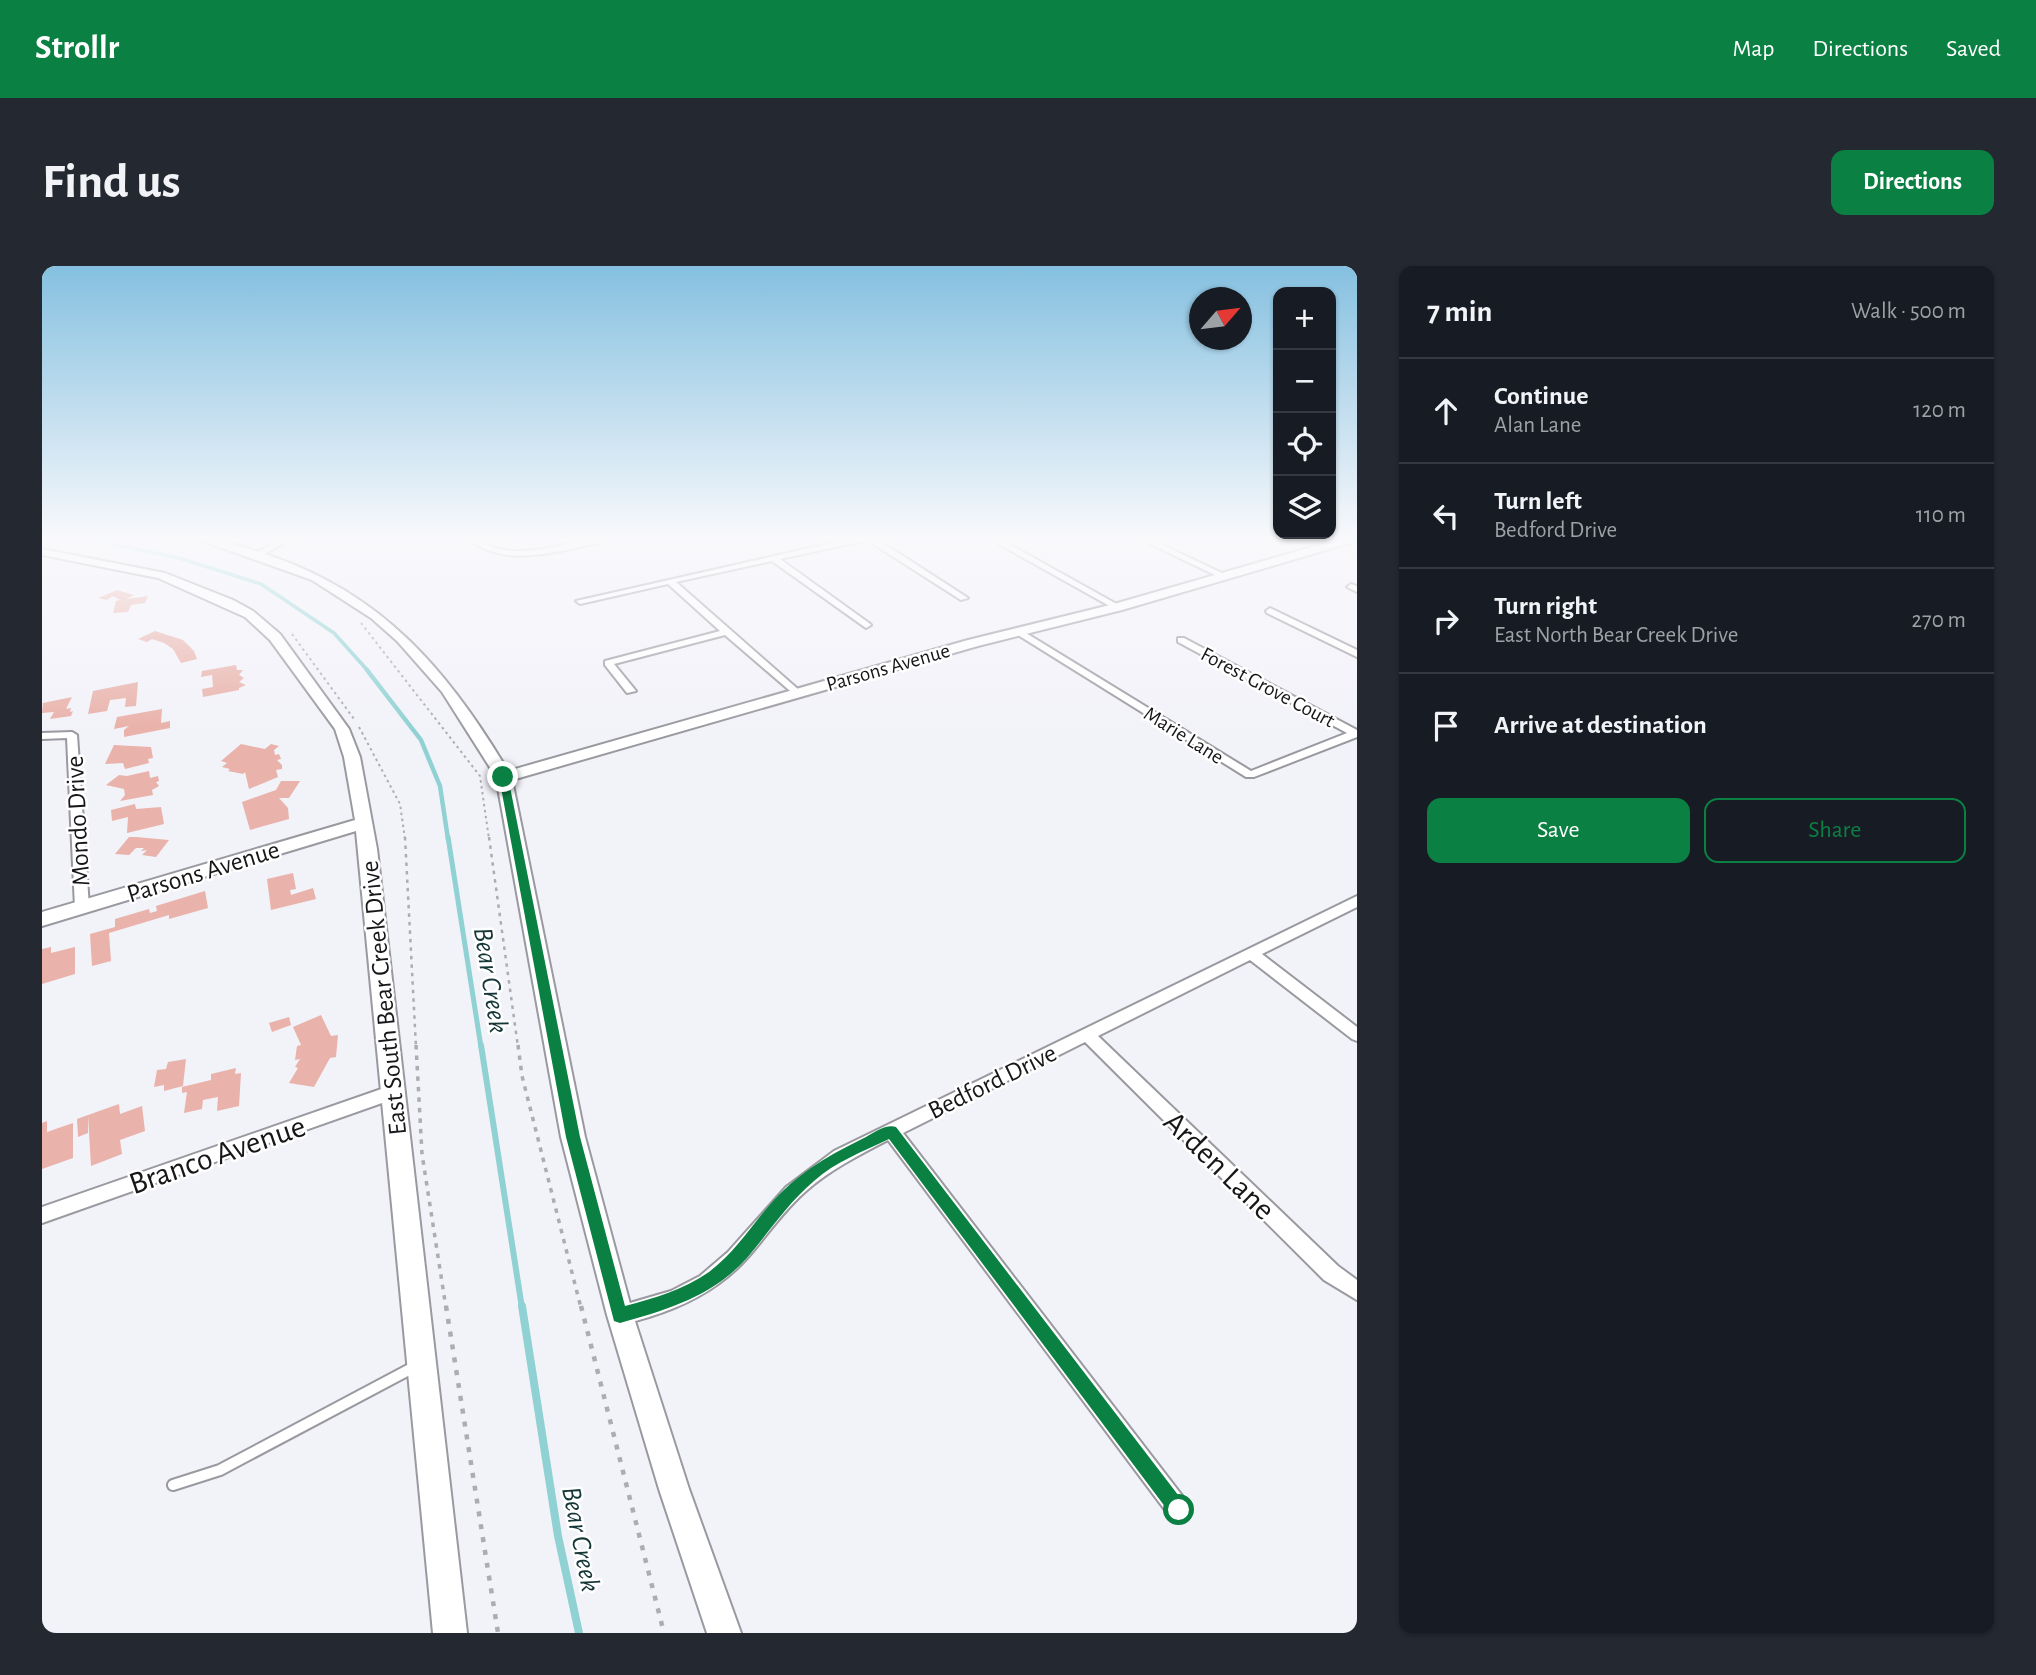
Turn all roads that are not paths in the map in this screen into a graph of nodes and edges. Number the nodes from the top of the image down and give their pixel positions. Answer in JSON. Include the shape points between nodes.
{"nodes":[{"id":1,"x":226,"y":602,"type":"edge"},
{"id":2,"x":356,"y":602,"type":"edge"},
{"id":3,"x":693,"y":602,"type":"edge"},
{"id":4,"x":834,"y":602,"type":"edge"},
{"id":5,"x":1108,"y":602,"type":"edge"},
{"id":6,"x":1136,"y":602,"type":"edge"},
{"id":7,"x":1118,"y":607,"type":"junction"},
{"id":8,"x":1270,"y":611,"type":"dead end"},
{"id":9,"x":866,"y":625,"type":"dead end"},
{"id":10,"x":727,"y":632,"type":"junction"},
{"id":11,"x":1021,"y":633,"type":"junction"},
{"id":12,"x":1181,"y":640,"type":"dead end"},
{"id":13,"x":1357,"y":654,"type":"edge"},
{"id":14,"x":631,"y":691,"type":"dead end"},
{"id":15,"x":796,"y":693,"type":"junction"},
{"id":16,"x":1356,"y":733,"type":"edge"},
{"id":17,"x":42,"y":736,"type":"edge"},
{"id":18,"x":503,"y":777,"type":"junction"},
{"id":19,"x":364,"y":823,"type":"junction"},
{"id":20,"x":1357,"y":901,"type":"edge"},
{"id":21,"x":82,"y":908,"type":"junction"},
{"id":22,"x":42,"y":919,"type":"edge"},
{"id":23,"x":1251,"y":953,"type":"junction"},
{"id":24,"x":1087,"y":1035,"type":"junction"},
{"id":25,"x":1357,"y":1035,"type":"edge"},
{"id":26,"x":393,"y":1092,"type":"junction"},
{"id":27,"x":891,"y":1131,"type":"junction"},
{"id":28,"x":42,"y":1215,"type":"edge"},
{"id":29,"x":1357,"y":1291,"type":"edge"},
{"id":30,"x":620,"y":1315,"type":"junction"},
{"id":31,"x":420,"y":1364,"type":"junction"},
{"id":32,"x":173,"y":1485,"type":"dead end"},
{"id":33,"x":1179,"y":1510,"type":"dead end"},
{"id":34,"x":450,"y":1633,"type":"edge"},
{"id":35,"x":724,"y":1633,"type":"edge"}],
"edges":[{"from":1,"to":19,"type":"street","name":"East South Bear Creek Drive","via":[[275,637],[342,729]]},
{"from":2,"to":18,"type":"street","via":[[402,637],[453,697]]},
{"from":3,"to":10,"type":"street"},
{"from":4,"to":9,"type":"street"},
{"from":5,"to":7,"type":"street"},
{"from":6,"to":7,"type":"street","name":"Parsons Avenue"},
{"from":7,"to":11,"type":"street","name":"Parsons Avenue"},
{"from":8,"to":13,"type":"street"},
{"from":10,"to":14,"type":"street","via":[[608,663]]},
{"from":10,"to":15,"type":"street"},
{"from":11,"to":15,"type":"street","name":"Parsons Avenue"},
{"from":11,"to":16,"type":"street","name":"Marie Lane","via":[[1250,775]]},
{"from":12,"to":16,"type":"street","name":"Forest Grove Court"},
{"from":15,"to":18,"type":"street","name":"Parsons Avenue"},
{"from":17,"to":21,"type":"street","name":"Mondo Drive","via":[[72,735]]},
{"from":18,"to":30,"type":"street","via":[[573,1137]]},
{"from":19,"to":21,"type":"street","name":"Parsons Avenue"},
{"from":19,"to":26,"type":"street","name":"East South Bear Creek Drive"},
{"from":20,"to":23,"type":"street","name":"Bedford Drive"},
{"from":21,"to":22,"type":"street","name":"Parsons Avenue"},
{"from":23,"to":24,"type":"street","name":"Bedford Drive"},
{"from":23,"to":25,"type":"street"},
{"from":24,"to":27,"type":"street","name":"Bedford Drive"},
{"from":24,"to":29,"type":"street","name":"Arden Lane","via":[[1331,1273]]},
{"from":26,"to":28,"type":"street","name":"Branco Avenue"},
{"from":26,"to":31,"type":"street","name":"East South Bear Creek Drive"},
{"from":27,"to":30,"type":"street","name":"Bedford Drive","via":[[810,1175],[716,1276],[666,1303]]},
{"from":27,"to":33,"type":"street"},
{"from":30,"to":35,"type":"street"},
{"from":31,"to":32,"type":"lane","via":[[220,1470]]},
{"from":31,"to":34,"type":"street","name":"East South Bear Creek Drive"}]}
